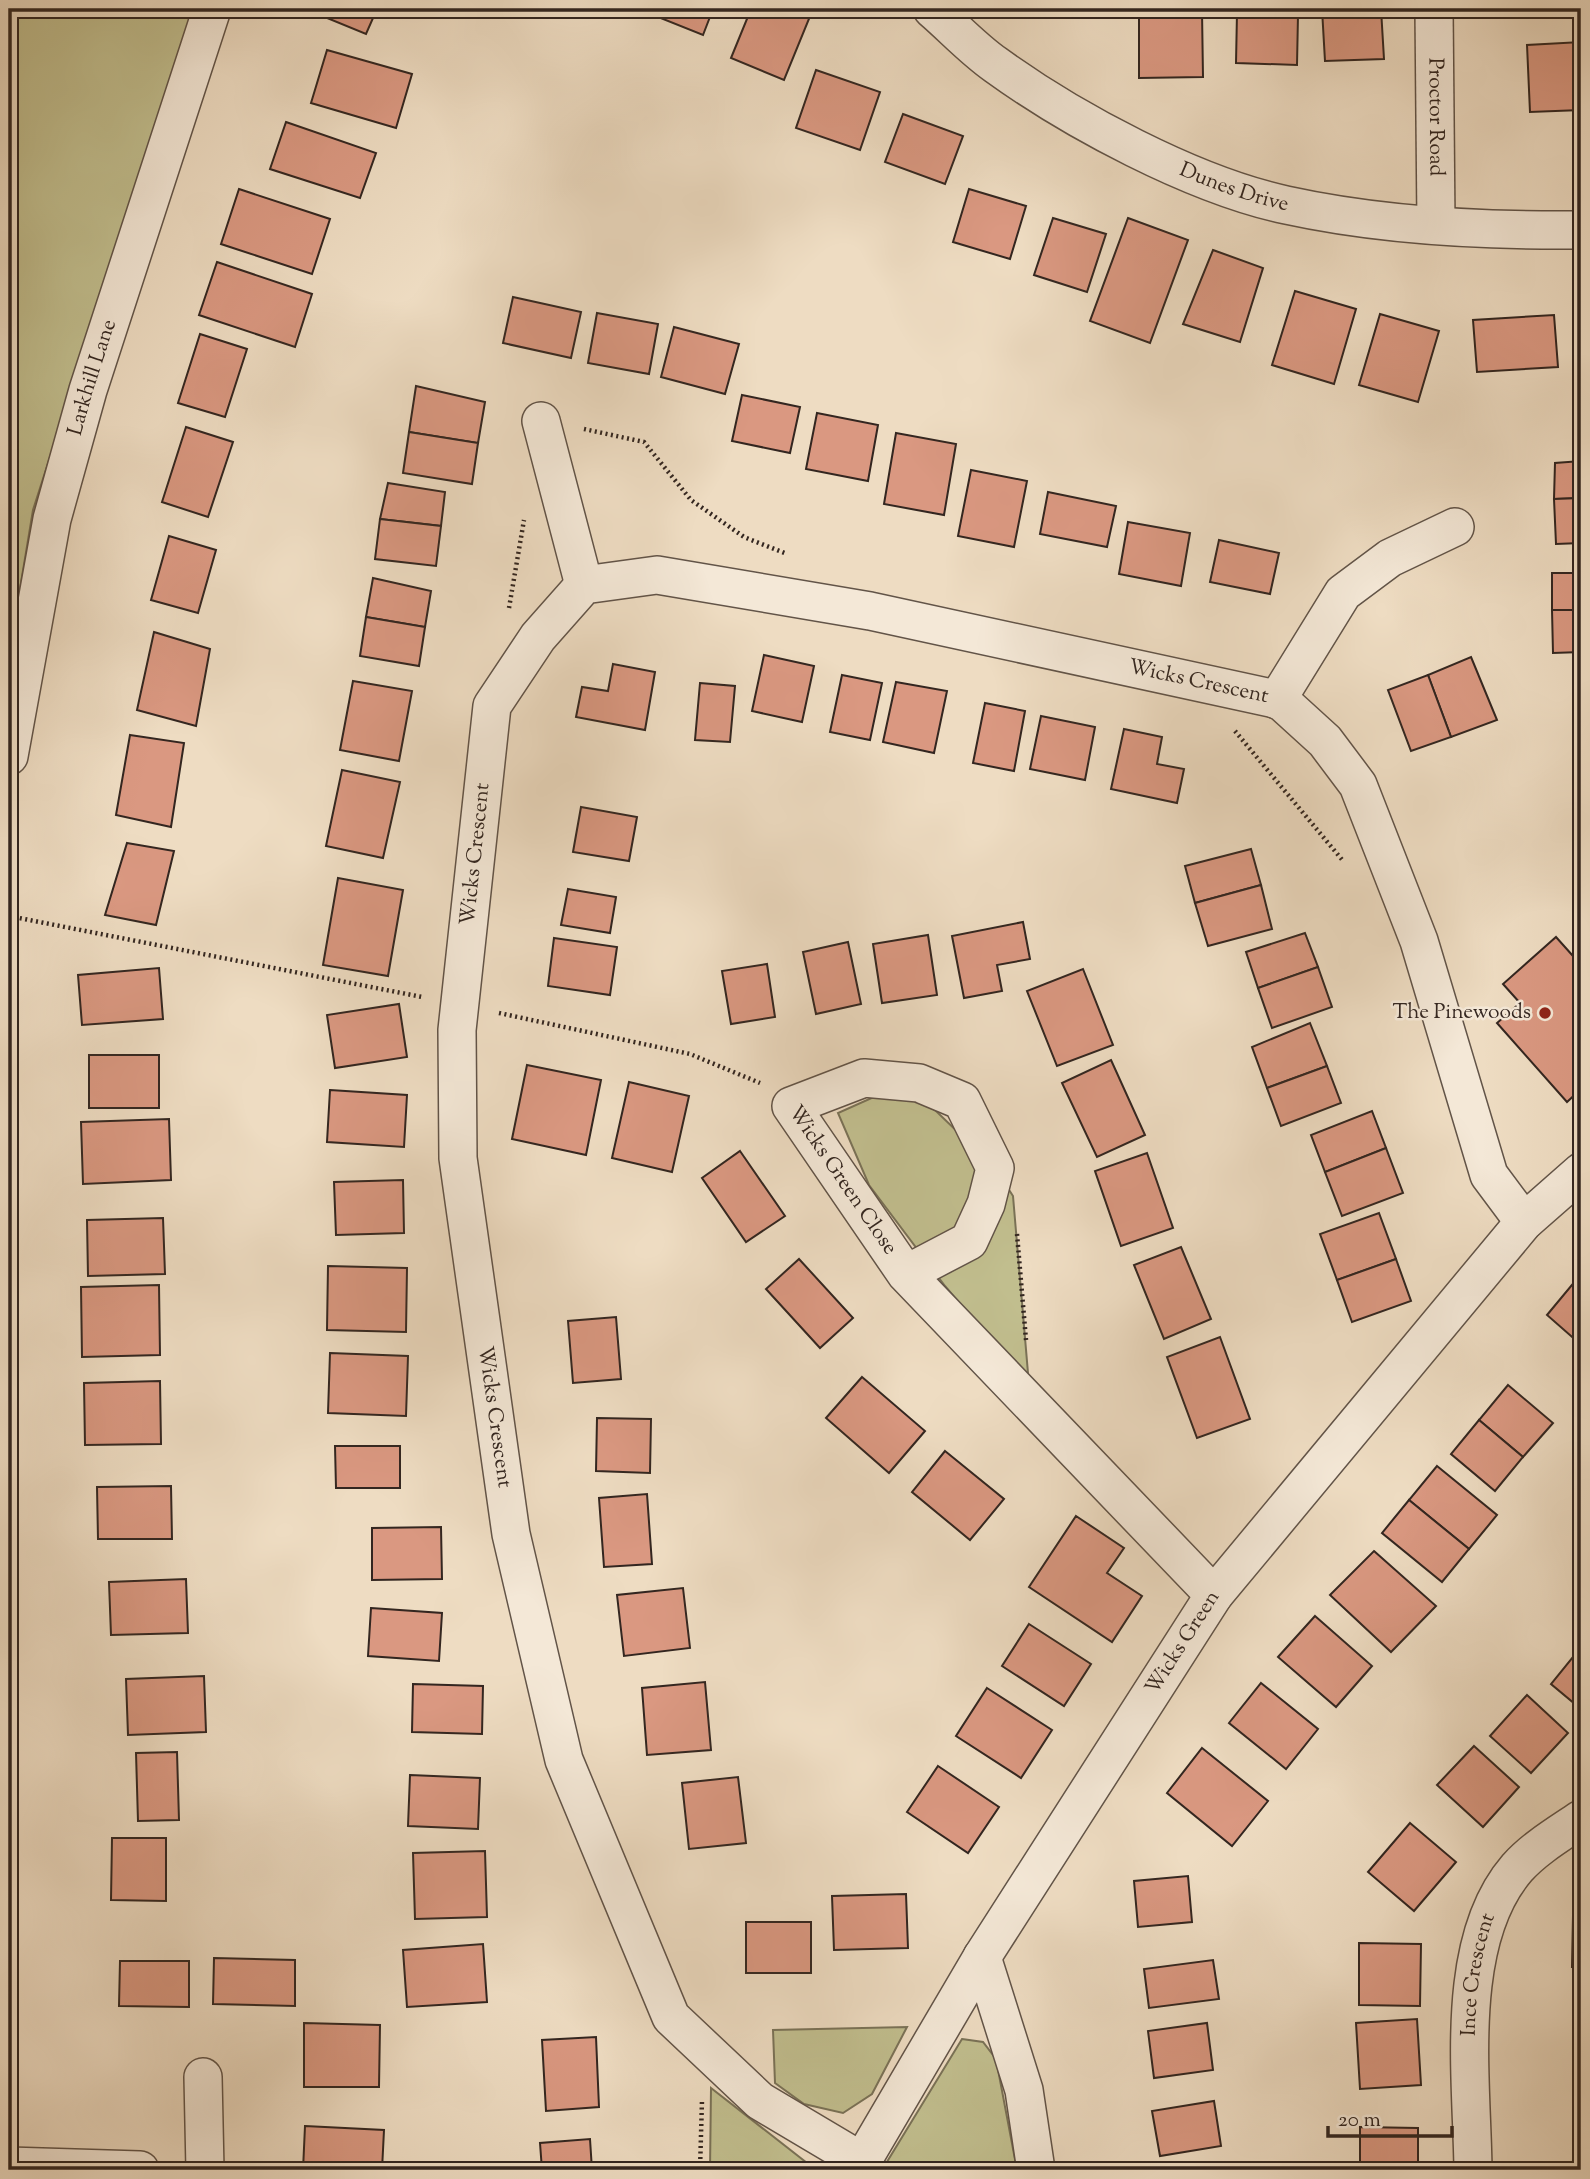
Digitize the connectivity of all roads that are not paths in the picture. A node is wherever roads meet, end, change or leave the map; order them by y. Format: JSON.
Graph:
{"nodes":[{"id":1,"x":212,"y":9,"type":"edge"},
{"id":2,"x":932,"y":9,"type":"edge"},
{"id":3,"x":1434,"y":9,"type":"edge"},
{"id":4,"x":1436,"y":225,"type":"junction"},
{"id":5,"x":1581,"y":230,"type":"edge"},
{"id":6,"x":541,"y":421,"type":"road end"},
{"id":7,"x":1455,"y":527,"type":"dead end"},
{"id":8,"x":584,"y":586,"type":"junction"},
{"id":9,"x":1277,"y":699,"type":"junction"},
{"id":10,"x":9,"y":756,"type":"edge"},
{"id":11,"x":1581,"y":1171,"type":"edge"},
{"id":12,"x":1524,"y":1222,"type":"junction"},
{"id":13,"x":906,"y":1274,"type":"junction"},
{"id":14,"x":1214,"y":1595,"type":"junction"},
{"id":15,"x":1581,"y":1819,"type":"edge"},
{"id":16,"x":982,"y":1957,"type":"junction"},
{"id":17,"x":203,"y":2077,"type":"dead end"},
{"id":18,"x":9,"y":2145,"type":"edge"},
{"id":19,"x":859,"y":2166,"type":"edge"},
{"id":20,"x":9,"y":2168,"type":"edge"},
{"id":21,"x":140,"y":2170,"type":"edge"},
{"id":22,"x":205,"y":2170,"type":"edge"},
{"id":23,"x":1036,"y":2170,"type":"edge"},
{"id":24,"x":1473,"y":2170,"type":"edge"}],
"edges":[{"from":1,"to":10,"type":"street","name":"Larkhill Lane"},
{"from":2,"to":4,"type":"street","name":"Dunes Drive"},
{"from":3,"to":4,"type":"street","name":"Proctor Road"},
{"from":4,"to":5,"type":"street","name":"Dunes Drive"},
{"from":6,"to":8,"type":"street"},
{"from":7,"to":9,"type":"street"},
{"from":8,"to":9,"type":"street","name":"Wicks Crescent"},
{"from":8,"to":19,"type":"street","name":"Wicks Crescent"},
{"from":9,"to":12,"type":"street","name":"Wicks Crescent"},
{"from":11,"to":12,"type":"street","name":"Wicks Green"},
{"from":12,"to":14,"type":"street","name":"Wicks Green"},
{"from":13,"to":13,"type":"street","name":"Wicks Green Close"},
{"from":13,"to":14,"type":"street","name":"Wicks Green Close"},
{"from":14,"to":16,"type":"street","name":"Wicks Green"},
{"from":15,"to":24,"type":"street","name":"Ince Crescent"},
{"from":16,"to":19,"type":"street","name":"Wicks Green"},
{"from":16,"to":23,"type":"street"},
{"from":17,"to":22,"type":"street"},
{"from":18,"to":20,"type":"street"},
{"from":20,"to":21,"type":"street"}]}
